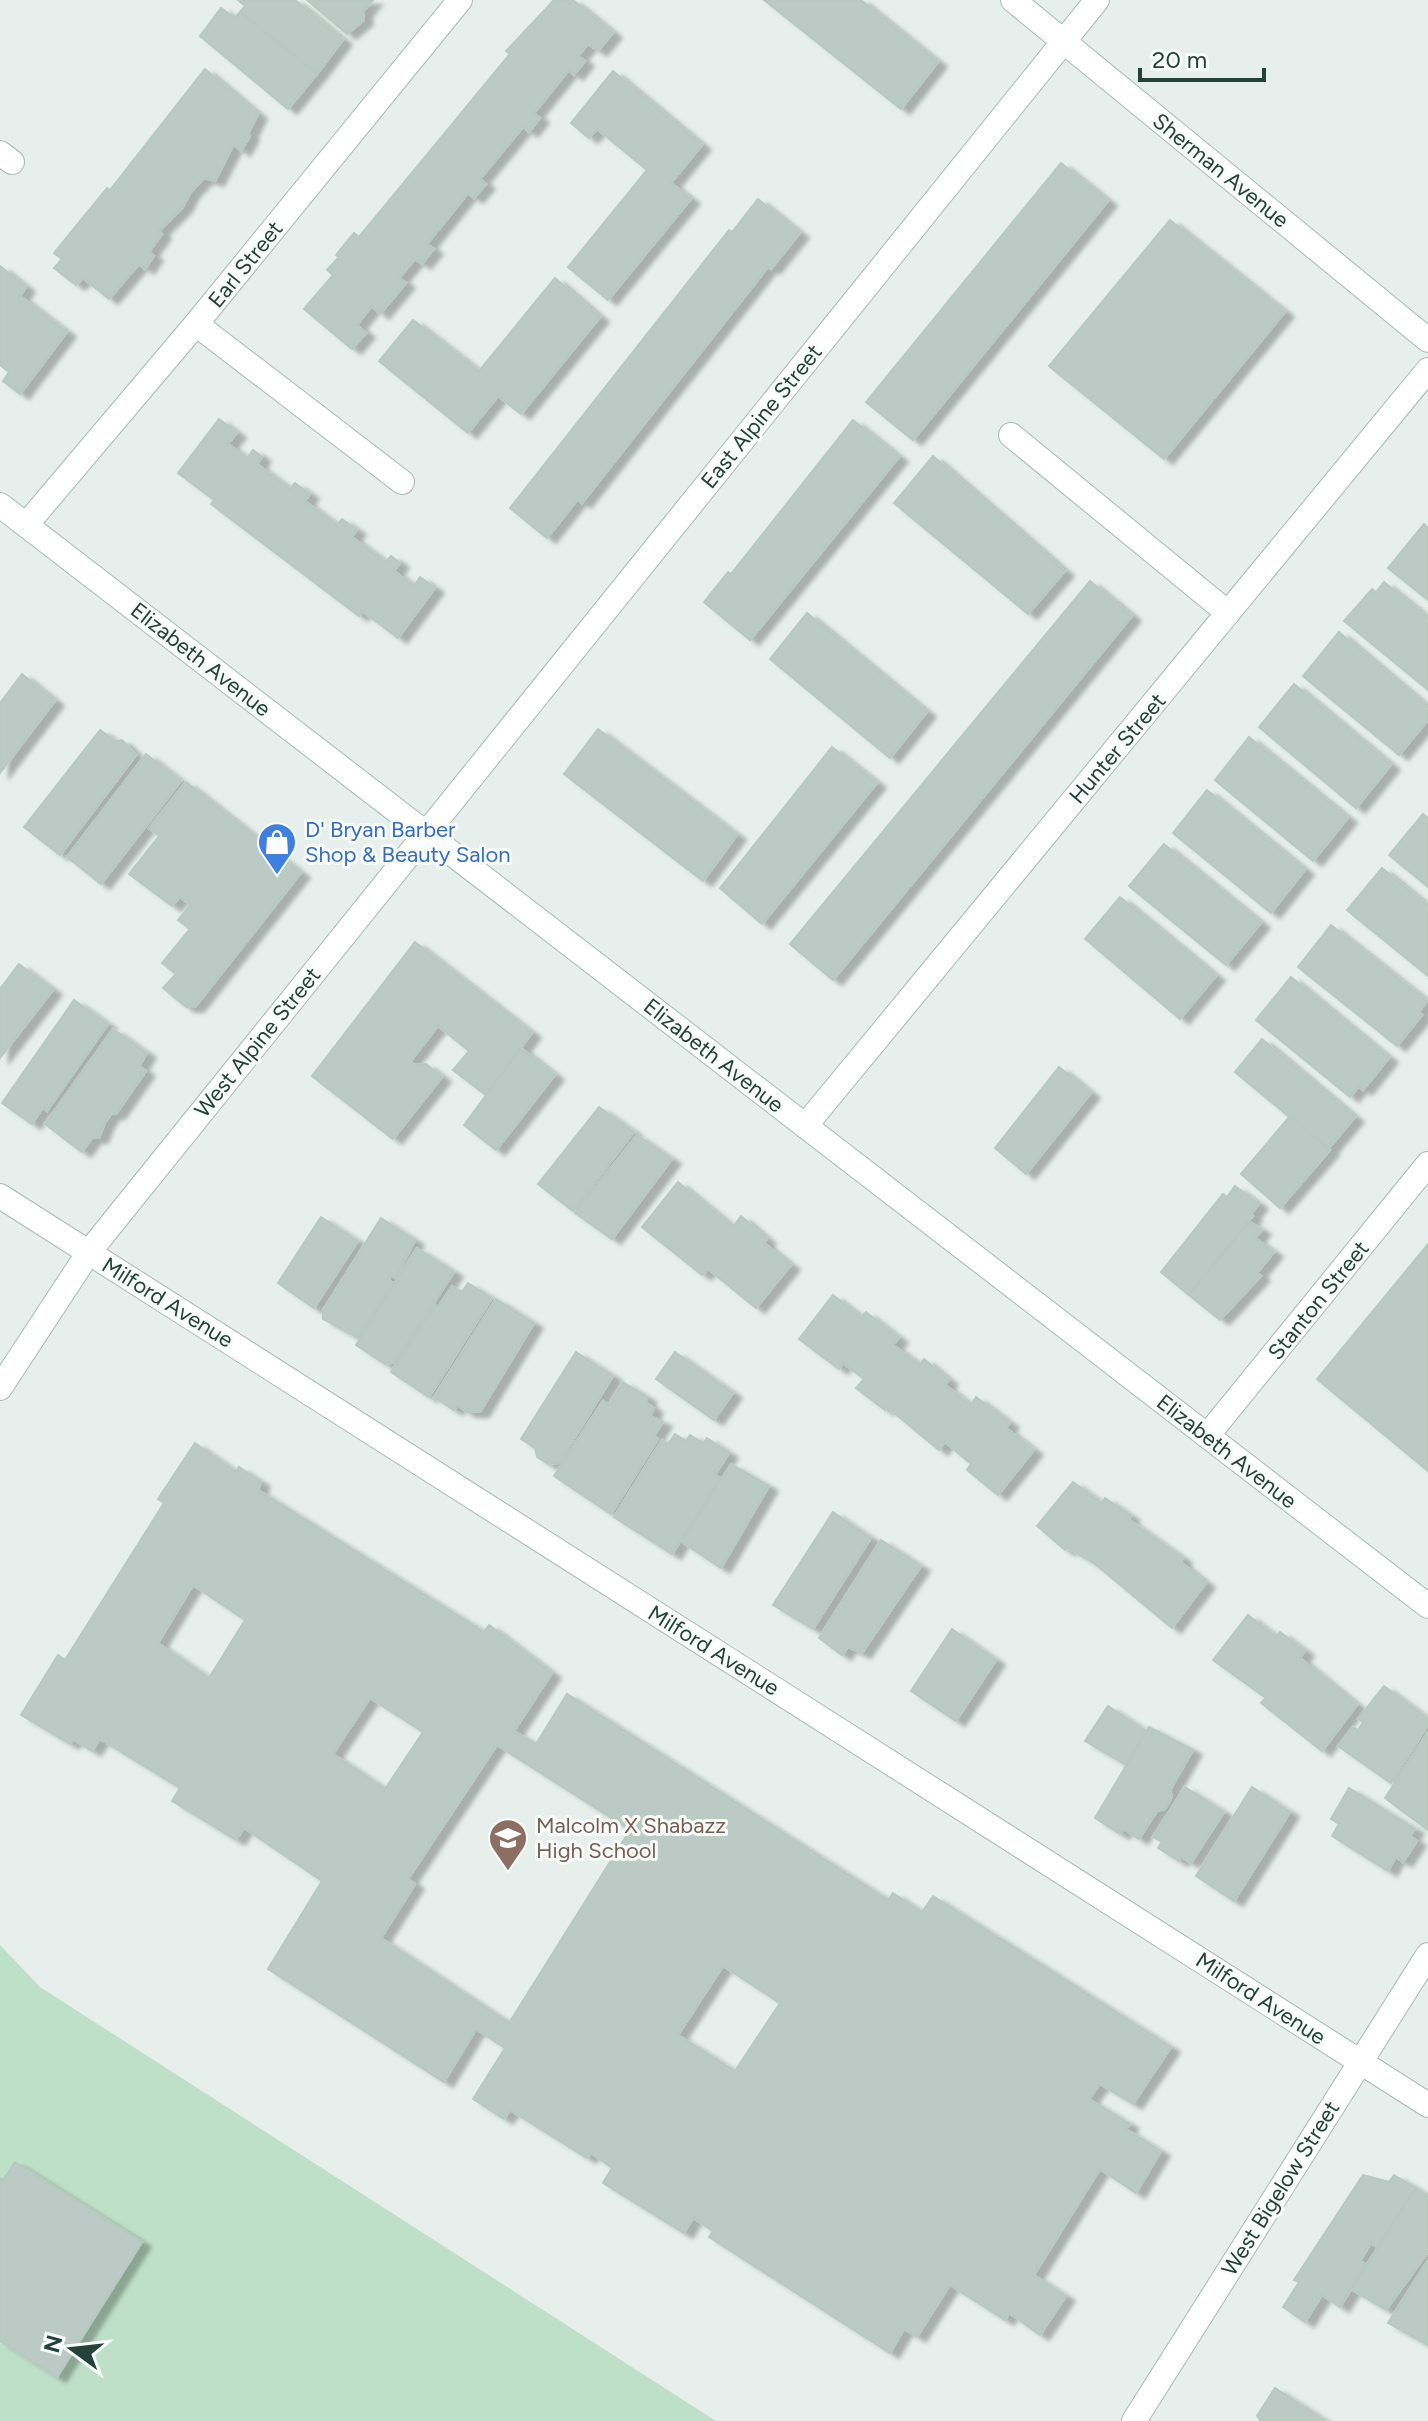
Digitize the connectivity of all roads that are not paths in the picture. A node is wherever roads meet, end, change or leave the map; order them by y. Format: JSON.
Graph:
{"nodes":[{"id":1,"x":460,"y":0,"type":"edge"},
{"id":2,"x":1013,"y":0,"type":"edge"},
{"id":3,"x":1097,"y":0,"type":"edge"},
{"id":4,"x":1063,"y":41,"type":"junction"},
{"id":5,"x":196,"y":324,"type":"junction"},
{"id":6,"x":1428,"y":340,"type":"edge"},
{"id":7,"x":1428,"y":370,"type":"edge"},
{"id":8,"x":1011,"y":435,"type":"dead end"},
{"id":9,"x":402,"y":482,"type":"dead end"},
{"id":10,"x":0,"y":505,"type":"edge"},
{"id":11,"x":26,"y":525,"type":"junction"},
{"id":12,"x":1228,"y":613,"type":"junction"},
{"id":13,"x":426,"y":832,"type":"junction"},
{"id":14,"x":805,"y":1126,"type":"junction"},
{"id":15,"x":1428,"y":1164,"type":"edge"},
{"id":16,"x":0,"y":1196,"type":"edge"},
{"id":17,"x":89,"y":1252,"type":"junction"},
{"id":18,"x":0,"y":1388,"type":"edge"},
{"id":19,"x":1207,"y":1436,"type":"junction"},
{"id":20,"x":1428,"y":1606,"type":"edge"},
{"id":21,"x":1428,"y":1955,"type":"edge"},
{"id":22,"x":1359,"y":2061,"type":"junction"},
{"id":23,"x":1428,"y":2105,"type":"edge"},
{"id":24,"x":1134,"y":2421,"type":"edge"}],
"edges":[{"from":1,"to":5,"type":"street","name":"Earl Street"},
{"from":2,"to":4,"type":"street","name":"Sherman Avenue"},
{"from":3,"to":4,"type":"street","name":"East Alpine Street"},
{"from":4,"to":6,"type":"street","name":"Sherman Avenue"},
{"from":4,"to":13,"type":"street","name":"East Alpine Street"},
{"from":5,"to":9,"type":"street"},
{"from":5,"to":11,"type":"street","name":"Earl Street"},
{"from":7,"to":12,"type":"street","name":"Hunter Street"},
{"from":8,"to":12,"type":"street"},
{"from":10,"to":11,"type":"street","name":"Elizabeth Avenue"},
{"from":11,"to":13,"type":"street","name":"Elizabeth Avenue"},
{"from":12,"to":14,"type":"street","name":"Hunter Street"},
{"from":13,"to":14,"type":"street","name":"Elizabeth Avenue"},
{"from":13,"to":17,"type":"street","name":"West Alpine Street"},
{"from":14,"to":19,"type":"street","name":"Elizabeth Avenue"},
{"from":15,"to":19,"type":"street","name":"Stanton Street"},
{"from":16,"to":17,"type":"street","name":"Milford Avenue"},
{"from":17,"to":18,"type":"street","name":"West Alpine Street"},
{"from":17,"to":22,"type":"street","name":"Milford Avenue"},
{"from":19,"to":20,"type":"street","name":"Elizabeth Avenue"},
{"from":21,"to":22,"type":"street","name":"West Bigelow Street"},
{"from":22,"to":23,"type":"street","name":"Milford Avenue"},
{"from":22,"to":24,"type":"street","name":"West Bigelow Street"}]}
